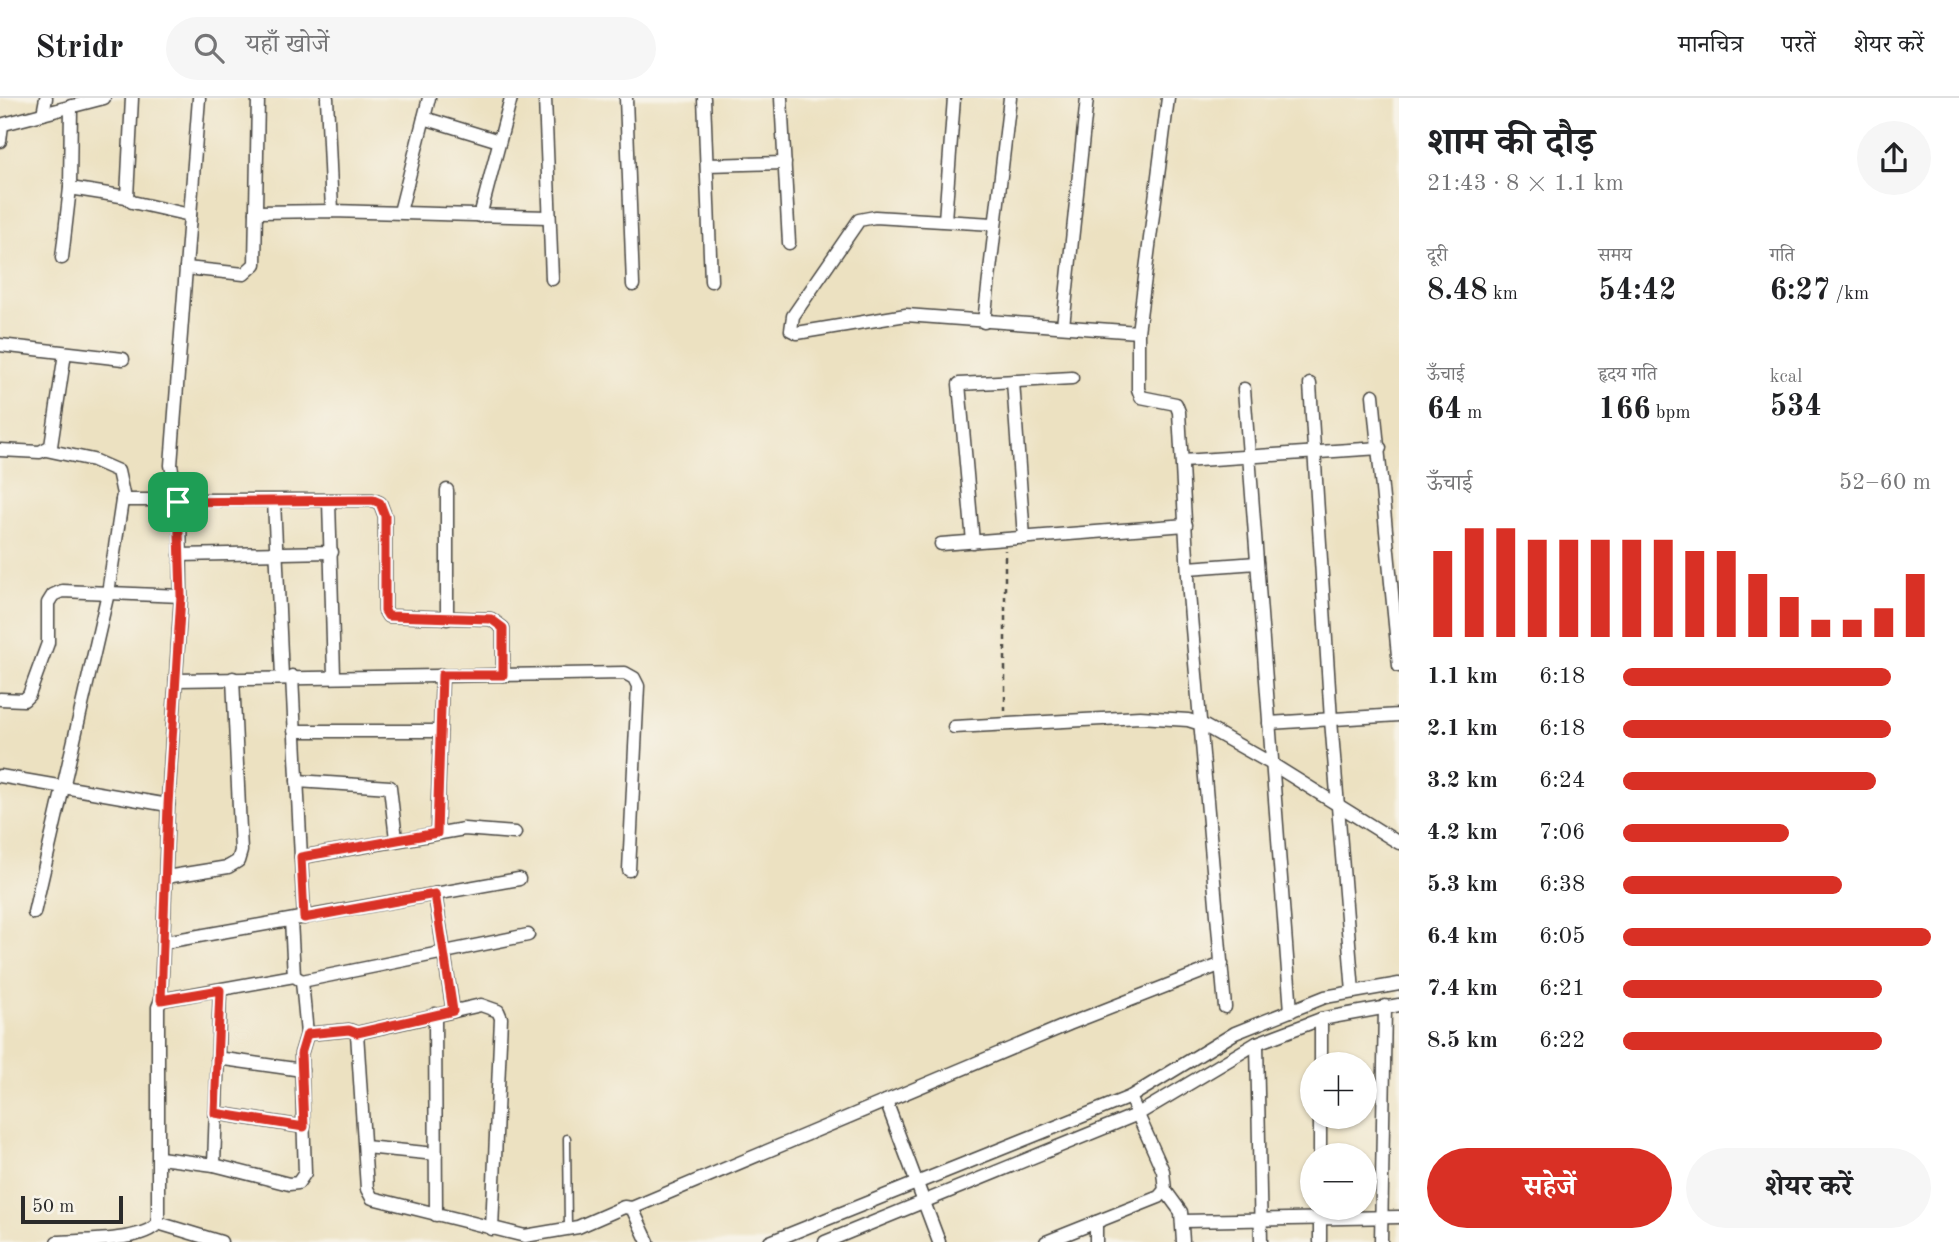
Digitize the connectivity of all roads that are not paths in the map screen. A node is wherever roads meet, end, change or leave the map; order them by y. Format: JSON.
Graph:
{"nodes":[{"id":1,"x":46,"y":98,"type":"edge"},
{"id":2,"x":104,"y":98,"type":"edge"},
{"id":3,"x":132,"y":98,"type":"edge"},
{"id":4,"x":199,"y":98,"type":"edge"},
{"id":5,"x":258,"y":98,"type":"edge"},
{"id":6,"x":327,"y":98,"type":"edge"},
{"id":7,"x":429,"y":98,"type":"edge"},
{"id":8,"x":511,"y":98,"type":"edge"},
{"id":9,"x":545,"y":98,"type":"edge"},
{"id":10,"x":626,"y":98,"type":"edge"},
{"id":11,"x":704,"y":98,"type":"edge"},
{"id":12,"x":782,"y":98,"type":"edge"},
{"id":13,"x":954,"y":98,"type":"edge"},
{"id":14,"x":1010,"y":98,"type":"edge"},
{"id":15,"x":1087,"y":98,"type":"edge"},
{"id":16,"x":1167,"y":98,"type":"edge"},
{"id":17,"x":71,"y":106,"type":"junction"},
{"id":18,"x":43,"y":114,"type":"junction"},
{"id":19,"x":424,"y":118,"type":"junction"},
{"id":20,"x":1,"y":125,"type":"edge"},
{"id":21,"x":0,"y":141,"type":"edge"},
{"id":22,"x":499,"y":141,"type":"junction"},
{"id":23,"x":785,"y":163,"type":"junction"},
{"id":24,"x":707,"y":165,"type":"junction"},
{"id":25,"x":70,"y":188,"type":"junction"},
{"id":26,"x":127,"y":197,"type":"junction"},
{"id":27,"x":332,"y":211,"type":"junction"},
{"id":28,"x":256,"y":212,"type":"junction"},
{"id":29,"x":400,"y":212,"type":"junction"},
{"id":30,"x":190,"y":215,"type":"junction"},
{"id":31,"x":480,"y":216,"type":"junction"},
{"id":32,"x":548,"y":217,"type":"junction"},
{"id":33,"x":945,"y":220,"type":"junction"},
{"id":34,"x":993,"y":224,"type":"junction"},
{"id":35,"x":789,"y":243,"type":"dead end"},
{"id":36,"x":62,"y":258,"type":"dead end"},
{"id":37,"x":186,"y":268,"type":"junction"},
{"id":38,"x":552,"y":279,"type":"dead end"},
{"id":39,"x":711,"y":281,"type":"dead end"},
{"id":40,"x":634,"y":285,"type":"dead end"},
{"id":41,"x":984,"y":321,"type":"junction"},
{"id":42,"x":1063,"y":326,"type":"junction"},
{"id":43,"x":1138,"y":332,"type":"junction"},
{"id":44,"x":0,"y":345,"type":"edge"},
{"id":45,"x":65,"y":353,"type":"junction"},
{"id":46,"x":123,"y":359,"type":"dead end"},
{"id":47,"x":1072,"y":378,"type":"dead end"},
{"id":48,"x":1013,"y":381,"type":"junction"},
{"id":49,"x":1310,"y":384,"type":"dead end"},
{"id":50,"x":1244,"y":388,"type":"dead end"},
{"id":51,"x":1373,"y":395,"type":"dead end"},
{"id":52,"x":1380,"y":448,"type":"junction"},
{"id":53,"x":0,"y":450,"type":"edge"},
{"id":54,"x":46,"y":450,"type":"junction"},
{"id":55,"x":1315,"y":453,"type":"junction"},
{"id":56,"x":1249,"y":456,"type":"junction"},
{"id":57,"x":1182,"y":461,"type":"junction"},
{"id":58,"x":447,"y":490,"type":"dead end"},
{"id":59,"x":122,"y":500,"type":"junction"},
{"id":60,"x":329,"y":500,"type":"junction"},
{"id":61,"x":274,"y":501,"type":"junction"},
{"id":62,"x":178,"y":502,"type":"junction"},
{"id":63,"x":1186,"y":526,"type":"junction"},
{"id":64,"x":1024,"y":538,"type":"junction"},
{"id":65,"x":973,"y":542,"type":"junction"},
{"id":66,"x":941,"y":544,"type":"dead end"},
{"id":67,"x":332,"y":552,"type":"junction"},
{"id":68,"x":277,"y":553,"type":"junction"},
{"id":69,"x":180,"y":555,"type":"junction"},
{"id":70,"x":1257,"y":563,"type":"junction"},
{"id":71,"x":1188,"y":568,"type":"junction"},
{"id":72,"x":108,"y":593,"type":"junction"},
{"id":73,"x":181,"y":596,"type":"junction"},
{"id":74,"x":1397,"y":607,"type":"edge"},
{"id":75,"x":447,"y":619,"type":"junction"},
{"id":76,"x":1399,"y":666,"type":"edge"},
{"id":77,"x":442,"y":675,"type":"junction"},
{"id":78,"x":503,"y":675,"type":"junction"},
{"id":79,"x":287,"y":676,"type":"junction"},
{"id":80,"x":334,"y":676,"type":"junction"},
{"id":81,"x":233,"y":678,"type":"junction"},
{"id":82,"x":176,"y":680,"type":"junction"},
{"id":83,"x":0,"y":699,"type":"edge"},
{"id":84,"x":1399,"y":715,"type":"edge"},
{"id":85,"x":1331,"y":720,"type":"junction"},
{"id":86,"x":1269,"y":723,"type":"junction"},
{"id":87,"x":1201,"y":724,"type":"junction"},
{"id":88,"x":954,"y":727,"type":"dead end"},
{"id":89,"x":295,"y":731,"type":"junction"},
{"id":90,"x":440,"y":731,"type":"junction"},
{"id":91,"x":1272,"y":764,"type":"junction"},
{"id":92,"x":0,"y":776,"type":"edge"},
{"id":93,"x":297,"y":781,"type":"junction"},
{"id":94,"x":60,"y":787,"type":"junction"},
{"id":95,"x":168,"y":805,"type":"junction"},
{"id":96,"x":1337,"y":805,"type":"junction"},
{"id":97,"x":437,"y":833,"type":"junction"},
{"id":98,"x":515,"y":833,"type":"dead end"},
{"id":99,"x":396,"y":839,"type":"junction"},
{"id":100,"x":1399,"y":844,"type":"edge"},
{"id":101,"x":301,"y":857,"type":"junction"},
{"id":102,"x":629,"y":870,"type":"dead end"},
{"id":103,"x":166,"y":877,"type":"junction"},
{"id":104,"x":519,"y":879,"type":"dead end"},
{"id":105,"x":435,"y":894,"type":"junction"},
{"id":106,"x":34,"y":913,"type":"dead end"},
{"id":107,"x":297,"y":919,"type":"junction"},
{"id":108,"x":528,"y":935,"type":"dead end"},
{"id":109,"x":165,"y":942,"type":"junction"},
{"id":110,"x":444,"y":951,"type":"junction"},
{"id":111,"x":1222,"y":964,"type":"junction"},
{"id":112,"x":298,"y":979,"type":"junction"},
{"id":113,"x":1399,"y":984,"type":"edge"},
{"id":114,"x":220,"y":990,"type":"junction"},
{"id":115,"x":1353,"y":992,"type":"junction"},
{"id":116,"x":161,"y":1000,"type":"junction"},
{"id":117,"x":1399,"y":1005,"type":"edge"},
{"id":118,"x":1225,"y":1006,"type":"dead end"},
{"id":119,"x":1385,"y":1006,"type":"junction"},
{"id":120,"x":453,"y":1011,"type":"junction"},
{"id":121,"x":1291,"y":1011,"type":"junction"},
{"id":122,"x":435,"y":1014,"type":"junction"},
{"id":123,"x":1321,"y":1019,"type":"junction"},
{"id":124,"x":357,"y":1033,"type":"junction"},
{"id":125,"x":307,"y":1034,"type":"junction"},
{"id":126,"x":1257,"y":1043,"type":"junction"},
{"id":127,"x":1321,"y":1052,"type":"edge"},
{"id":128,"x":218,"y":1058,"type":"junction"},
{"id":129,"x":302,"y":1070,"type":"junction"},
{"id":130,"x":1130,"y":1097,"type":"junction"},
{"id":131,"x":886,"y":1101,"type":"junction"},
{"id":132,"x":215,"y":1113,"type":"junction"},
{"id":133,"x":1138,"y":1114,"type":"junction"},
{"id":134,"x":304,"y":1127,"type":"junction"},
{"id":135,"x":567,"y":1138,"type":"dead end"},
{"id":136,"x":365,"y":1147,"type":"junction"},
{"id":137,"x":436,"y":1154,"type":"junction"},
{"id":138,"x":160,"y":1158,"type":"junction"},
{"id":139,"x":214,"y":1165,"type":"junction"},
{"id":140,"x":917,"y":1184,"type":"junction"},
{"id":141,"x":1165,"y":1190,"type":"junction"},
{"id":142,"x":924,"y":1202,"type":"junction"},
{"id":143,"x":632,"y":1208,"type":"junction"},
{"id":144,"x":436,"y":1215,"type":"junction"},
{"id":145,"x":1300,"y":1215,"type":"edge"},
{"id":146,"x":1399,"y":1217,"type":"edge"},
{"id":147,"x":1377,"y":1218,"type":"edge"},
{"id":148,"x":1381,"y":1218,"type":"junction"},
{"id":149,"x":1261,"y":1220,"type":"junction"},
{"id":150,"x":1320,"y":1220,"type":"edge"},
{"id":151,"x":1183,"y":1221,"type":"junction"},
{"id":152,"x":1096,"y":1222,"type":"junction"},
{"id":153,"x":492,"y":1229,"type":"junction"},
{"id":154,"x":568,"y":1230,"type":"junction"},
{"id":155,"x":153,"y":1232,"type":"edge"},
{"id":156,"x":1052,"y":1241,"type":"edge"},
{"id":157,"x":57,"y":1242,"type":"edge"},
{"id":158,"x":221,"y":1242,"type":"edge"},
{"id":159,"x":648,"y":1242,"type":"edge"},
{"id":160,"x":770,"y":1242,"type":"edge"},
{"id":161,"x":825,"y":1242,"type":"edge"},
{"id":162,"x":939,"y":1242,"type":"edge"},
{"id":163,"x":1096,"y":1242,"type":"edge"},
{"id":164,"x":1183,"y":1242,"type":"edge"},
{"id":165,"x":1261,"y":1242,"type":"edge"},
{"id":166,"x":1320,"y":1242,"type":"edge"},
{"id":167,"x":1381,"y":1242,"type":"edge"}],
"edges":[{"from":1,"to":18,"type":"street"},
{"from":2,"to":17,"type":"street"},
{"from":3,"to":26,"type":"street"},
{"from":4,"to":30,"type":"street"},
{"from":5,"to":28,"type":"street"},
{"from":6,"to":27,"type":"street"},
{"from":7,"to":19,"type":"street"},
{"from":8,"to":22,"type":"street"},
{"from":9,"to":32,"type":"street"},
{"from":10,"to":40,"type":"street"},
{"from":11,"to":24,"type":"street"},
{"from":12,"to":23,"type":"street"},
{"from":13,"to":33,"type":"street"},
{"from":14,"to":34,"type":"street"},
{"from":15,"to":42,"type":"street"},
{"from":16,"to":43,"type":"street"},
{"from":17,"to":18,"type":"street"},
{"from":17,"to":25,"type":"street"},
{"from":18,"to":20,"type":"street"},
{"from":19,"to":22,"type":"street"},
{"from":19,"to":29,"type":"street"},
{"from":20,"to":21,"type":"street"},
{"from":22,"to":31,"type":"street"},
{"from":23,"to":24,"type":"street"},
{"from":23,"to":35,"type":"street"},
{"from":24,"to":39,"type":"street"},
{"from":25,"to":26,"type":"street"},
{"from":25,"to":36,"type":"street"},
{"from":26,"to":30,"type":"street"},
{"from":27,"to":28,"type":"street"},
{"from":27,"to":29,"type":"street"},
{"from":28,"to":37,"type":"street"},
{"from":29,"to":31,"type":"street"},
{"from":30,"to":37,"type":"street"},
{"from":31,"to":32,"type":"street"},
{"from":32,"to":38,"type":"street"},
{"from":33,"to":34,"type":"street"},
{"from":33,"to":41,"type":"street"},
{"from":34,"to":41,"type":"street"},
{"from":37,"to":62,"type":"street"},
{"from":41,"to":42,"type":"street"},
{"from":42,"to":43,"type":"street"},
{"from":43,"to":57,"type":"street"},
{"from":44,"to":45,"type":"street"},
{"from":45,"to":46,"type":"street"},
{"from":45,"to":54,"type":"street"},
{"from":47,"to":48,"type":"street"},
{"from":48,"to":64,"type":"street"},
{"from":48,"to":65,"type":"street"},
{"from":49,"to":55,"type":"street"},
{"from":50,"to":56,"type":"street"},
{"from":51,"to":52,"type":"street"},
{"from":52,"to":55,"type":"street"},
{"from":52,"to":74,"type":"street"},
{"from":53,"to":54,"type":"street"},
{"from":54,"to":59,"type":"street"},
{"from":55,"to":56,"type":"street"},
{"from":55,"to":85,"type":"street"},
{"from":56,"to":57,"type":"street"},
{"from":56,"to":70,"type":"street"},
{"from":57,"to":63,"type":"street"},
{"from":58,"to":75,"type":"street"},
{"from":59,"to":62,"type":"street"},
{"from":59,"to":72,"type":"street"},
{"from":60,"to":61,"type":"street"},
{"from":60,"to":67,"type":"street"},
{"from":60,"to":75,"type":"street"},
{"from":61,"to":62,"type":"street"},
{"from":61,"to":68,"type":"street"},
{"from":62,"to":69,"type":"street"},
{"from":63,"to":64,"type":"street"},
{"from":63,"to":71,"type":"street"},
{"from":64,"to":65,"type":"street"},
{"from":65,"to":66,"type":"street"},
{"from":67,"to":68,"type":"street"},
{"from":67,"to":80,"type":"street"},
{"from":68,"to":69,"type":"street"},
{"from":68,"to":79,"type":"street"},
{"from":69,"to":73,"type":"street"},
{"from":70,"to":71,"type":"street"},
{"from":70,"to":86,"type":"street"},
{"from":71,"to":87,"type":"street"},
{"from":72,"to":73,"type":"street"},
{"from":72,"to":83,"type":"street"},
{"from":72,"to":94,"type":"street"},
{"from":73,"to":82,"type":"street"},
{"from":74,"to":76,"type":"street"},
{"from":75,"to":78,"type":"street"},
{"from":77,"to":78,"type":"street"},
{"from":77,"to":80,"type":"street"},
{"from":77,"to":90,"type":"street"},
{"from":78,"to":102,"type":"street"},
{"from":79,"to":80,"type":"street"},
{"from":79,"to":81,"type":"street"},
{"from":79,"to":89,"type":"street"},
{"from":81,"to":82,"type":"street"},
{"from":81,"to":103,"type":"street"},
{"from":82,"to":95,"type":"street"},
{"from":84,"to":85,"type":"street"},
{"from":85,"to":86,"type":"street"},
{"from":85,"to":96,"type":"street"},
{"from":86,"to":91,"type":"street"},
{"from":87,"to":88,"type":"street"},
{"from":87,"to":91,"type":"street"},
{"from":87,"to":111,"type":"street"},
{"from":89,"to":90,"type":"street"},
{"from":89,"to":93,"type":"street"},
{"from":90,"to":97,"type":"street"},
{"from":91,"to":96,"type":"street"},
{"from":91,"to":121,"type":"street"},
{"from":92,"to":94,"type":"street"},
{"from":93,"to":99,"type":"street"},
{"from":93,"to":101,"type":"street"},
{"from":94,"to":95,"type":"street"},
{"from":94,"to":106,"type":"street"},
{"from":95,"to":103,"type":"street"},
{"from":96,"to":100,"type":"street"},
{"from":96,"to":115,"type":"street"},
{"from":97,"to":98,"type":"street"},
{"from":97,"to":99,"type":"street"},
{"from":99,"to":101,"type":"street"},
{"from":101,"to":107,"type":"street"},
{"from":103,"to":109,"type":"street"},
{"from":104,"to":105,"type":"street"},
{"from":105,"to":107,"type":"street"},
{"from":105,"to":110,"type":"street"},
{"from":107,"to":109,"type":"street"},
{"from":107,"to":112,"type":"street"},
{"from":108,"to":110,"type":"street"},
{"from":109,"to":116,"type":"street"},
{"from":110,"to":112,"type":"street"},
{"from":110,"to":120,"type":"street"},
{"from":111,"to":118,"type":"street"},
{"from":111,"to":131,"type":"street"},
{"from":112,"to":114,"type":"street"},
{"from":112,"to":125,"type":"street"},
{"from":113,"to":115,"type":"street"},
{"from":114,"to":116,"type":"street"},
{"from":114,"to":128,"type":"street"},
{"from":115,"to":121,"type":"street"},
{"from":116,"to":138,"type":"street"},
{"from":117,"to":119,"type":"street"},
{"from":119,"to":123,"type":"street"},
{"from":119,"to":148,"type":"street"},
{"from":120,"to":122,"type":"street"},
{"from":120,"to":153,"type":"street"},
{"from":121,"to":130,"type":"street"},
{"from":122,"to":124,"type":"street"},
{"from":122,"to":137,"type":"street"},
{"from":123,"to":126,"type":"street"},
{"from":123,"to":127,"type":"street"},
{"from":124,"to":125,"type":"street"},
{"from":124,"to":136,"type":"street"},
{"from":125,"to":129,"type":"street"},
{"from":126,"to":133,"type":"street"},
{"from":126,"to":149,"type":"street"},
{"from":128,"to":129,"type":"street"},
{"from":128,"to":132,"type":"street"},
{"from":129,"to":134,"type":"street"},
{"from":130,"to":133,"type":"street"},
{"from":130,"to":140,"type":"street"},
{"from":131,"to":140,"type":"street"},
{"from":131,"to":143,"type":"street"},
{"from":132,"to":134,"type":"street"},
{"from":132,"to":139,"type":"street"},
{"from":133,"to":141,"type":"street"},
{"from":133,"to":142,"type":"street"},
{"from":134,"to":139,"type":"street"},
{"from":135,"to":154,"type":"lane"},
{"from":136,"to":137,"type":"street"},
{"from":136,"to":144,"type":"street"},
{"from":137,"to":144,"type":"street"},
{"from":138,"to":139,"type":"street"},
{"from":138,"to":155,"type":"street"},
{"from":140,"to":142,"type":"street"},
{"from":140,"to":160,"type":"street"},
{"from":141,"to":151,"type":"street"},
{"from":141,"to":152,"type":"street"},
{"from":142,"to":161,"type":"street"},
{"from":142,"to":162,"type":"street"},
{"from":143,"to":154,"type":"street"},
{"from":143,"to":159,"type":"street"},
{"from":144,"to":153,"type":"street"},
{"from":145,"to":149,"type":"street"},
{"from":146,"to":148,"type":"street"},
{"from":147,"to":148,"type":"street"},
{"from":148,"to":167,"type":"street"},
{"from":149,"to":151,"type":"street"},
{"from":149,"to":165,"type":"street"},
{"from":150,"to":166,"type":"street"},
{"from":151,"to":164,"type":"street"},
{"from":152,"to":156,"type":"street"},
{"from":152,"to":163,"type":"street"},
{"from":153,"to":154,"type":"street"},
{"from":155,"to":157,"type":"street"},
{"from":155,"to":158,"type":"street"}]}
